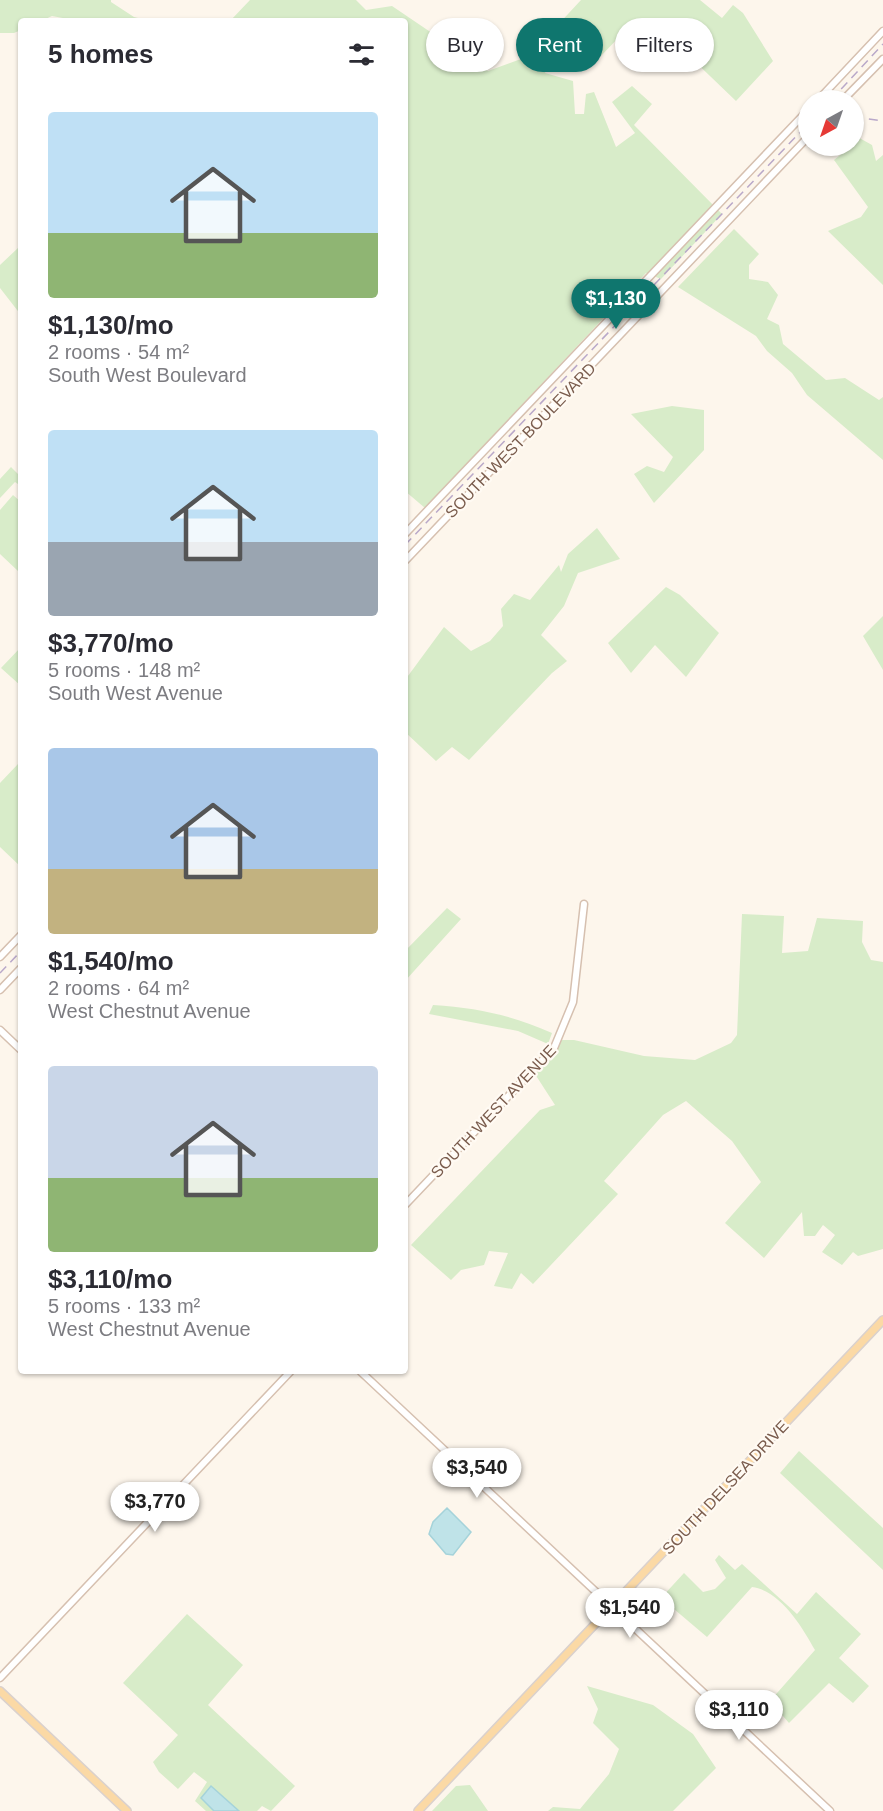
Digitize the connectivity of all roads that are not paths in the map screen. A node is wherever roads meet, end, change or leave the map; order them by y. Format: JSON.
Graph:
{"nodes":[{"id":1,"x":883,"y":31,"type":"edge"},
{"id":2,"x":883,"y":59,"type":"edge"},
{"id":3,"x":827,"y":90,"type":"edge"},
{"id":4,"x":853,"y":90,"type":"edge"},
{"id":5,"x":798,"y":121,"type":"edge"},
{"id":6,"x":798,"y":148,"type":"edge"},
{"id":7,"x":408,"y":531,"type":"edge"},
{"id":8,"x":408,"y":558,"type":"edge"},
{"id":9,"x":584,"y":904,"type":"dead end"},
{"id":10,"x":18,"y":938,"type":"edge"},
{"id":11,"x":0,"y":957,"type":"edge"},
{"id":12,"x":18,"y":971,"type":"edge"},
{"id":13,"x":0,"y":990,"type":"edge"},
{"id":14,"x":0,"y":1030,"type":"edge"},
{"id":15,"x":18,"y":1047,"type":"edge"},
{"id":16,"x":408,"y":1203,"type":"edge"},
{"id":17,"x":883,"y":1320,"type":"edge"},
{"id":18,"x":288,"y":1374,"type":"edge"},
{"id":19,"x":363,"y":1374,"type":"edge"},
{"id":20,"x":613,"y":1606,"type":"junction"},
{"id":21,"x":0,"y":1678,"type":"edge"},
{"id":22,"x":0,"y":1691,"type":"edge"},
{"id":23,"x":127,"y":1811,"type":"edge"},
{"id":24,"x":418,"y":1811,"type":"edge"},
{"id":25,"x":830,"y":1811,"type":"edge"}],
"edges":[{"from":1,"to":3,"type":"street"},
{"from":2,"to":4,"type":"street"},
{"from":5,"to":7,"type":"street"},
{"from":6,"to":8,"type":"street","name":"SOUTH WEST BOULEVARD"},
{"from":9,"to":16,"type":"street","name":"SOUTH WEST AVENUE"},
{"from":10,"to":11,"type":"street"},
{"from":12,"to":13,"type":"street"},
{"from":14,"to":15,"type":"street"},
{"from":17,"to":20,"type":"main road","name":"SOUTH DELSEA DRIVE"},
{"from":18,"to":21,"type":"street"},
{"from":19,"to":20,"type":"street"},
{"from":20,"to":24,"type":"main road","name":"SOUTH DELSEA DRIVE"},
{"from":20,"to":25,"type":"street"},
{"from":22,"to":23,"type":"main road"}]}
